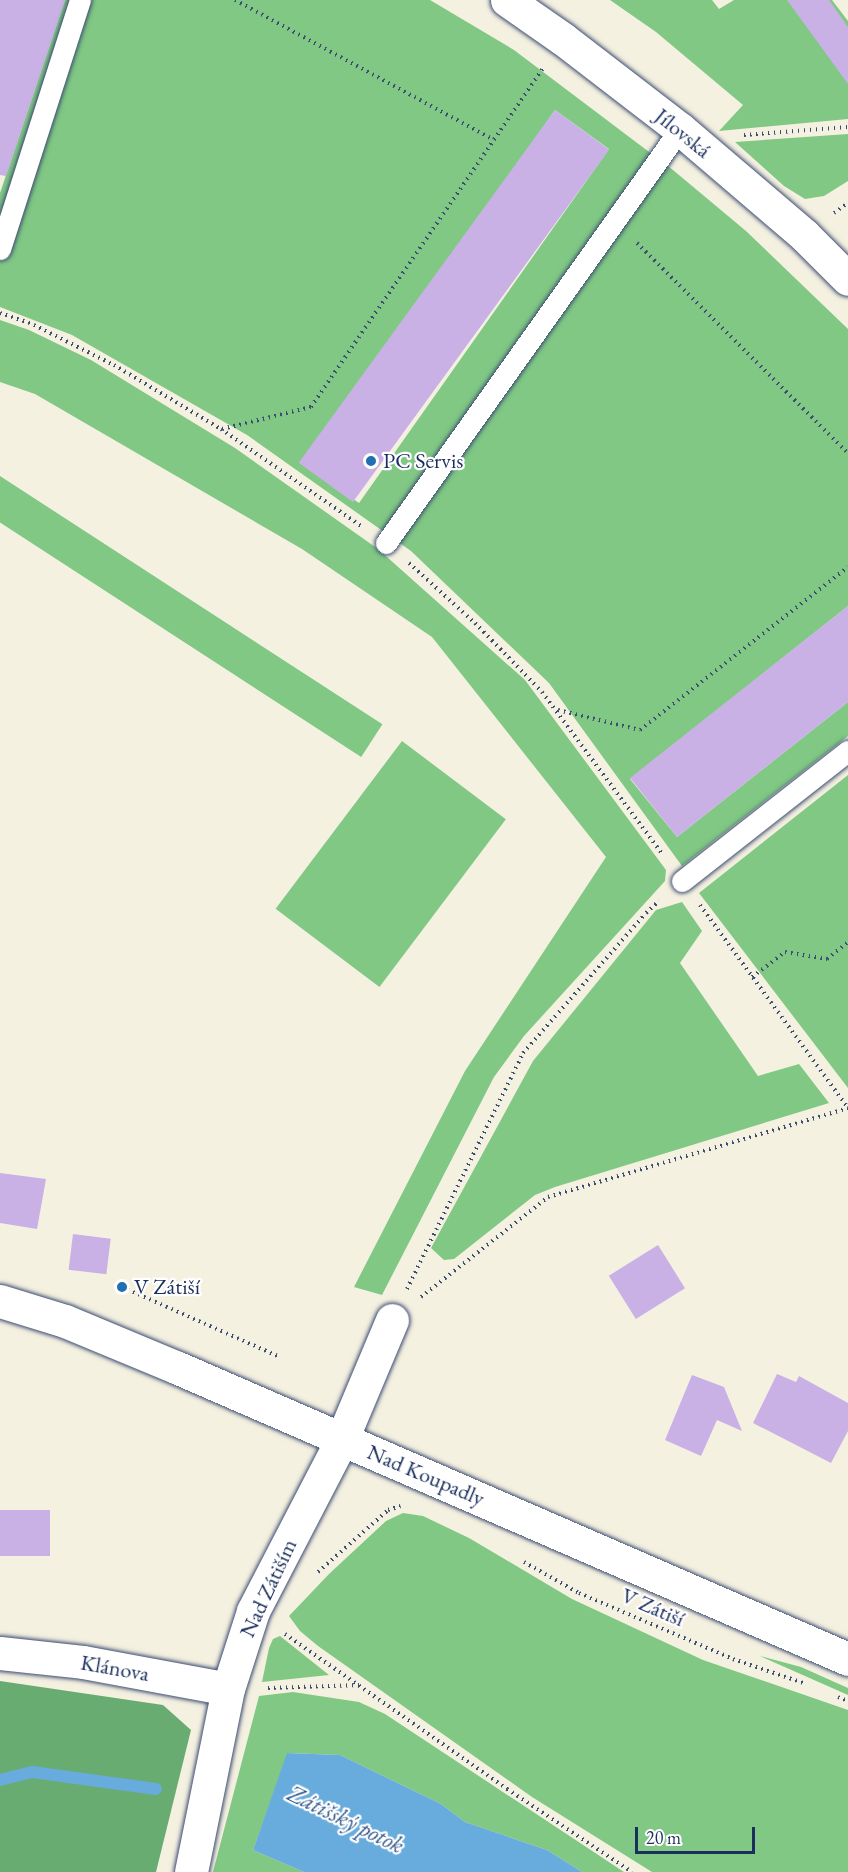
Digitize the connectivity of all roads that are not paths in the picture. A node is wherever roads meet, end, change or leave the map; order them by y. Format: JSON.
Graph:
{"nodes":[{"id":1,"x":80,"y":0,"type":"edge"},
{"id":2,"x":507,"y":0,"type":"edge"},
{"id":3,"x":680,"y":129,"type":"junction"},
{"id":4,"x":0,"y":249,"type":"edge"},
{"id":5,"x":848,"y":279,"type":"edge"},
{"id":6,"x":386,"y":543,"type":"road end"},
{"id":7,"x":848,"y":751,"type":"edge"},
{"id":8,"x":682,"y":881,"type":"road end"},
{"id":9,"x":0,"y":1301,"type":"edge"},
{"id":10,"x":392,"y":1320,"type":"road end"},
{"id":11,"x":342,"y":1439,"type":"junction"},
{"id":12,"x":0,"y":1653,"type":"edge"},
{"id":13,"x":848,"y":1659,"type":"edge"},
{"id":14,"x":228,"y":1689,"type":"junction"},
{"id":15,"x":191,"y":1872,"type":"edge"}],
"edges":[{"from":1,"to":4,"type":"lane"},
{"from":2,"to":3,"type":"street","name":"Jílovská"},
{"from":3,"to":5,"type":"street","name":"Jílovská"},
{"from":3,"to":6,"type":"lane"},
{"from":7,"to":8,"type":"lane"},
{"from":9,"to":11,"type":"street","name":"Nad Koupadly"},
{"from":10,"to":11,"type":"street","name":"Nad Zátiším"},
{"from":11,"to":13,"type":"street","name":"Nad Koupadly"},
{"from":11,"to":14,"type":"street","name":"Nad Zátiším"},
{"from":12,"to":14,"type":"street","name":"Klánova"},
{"from":14,"to":15,"type":"street","name":"Nad Zátiším"}]}
